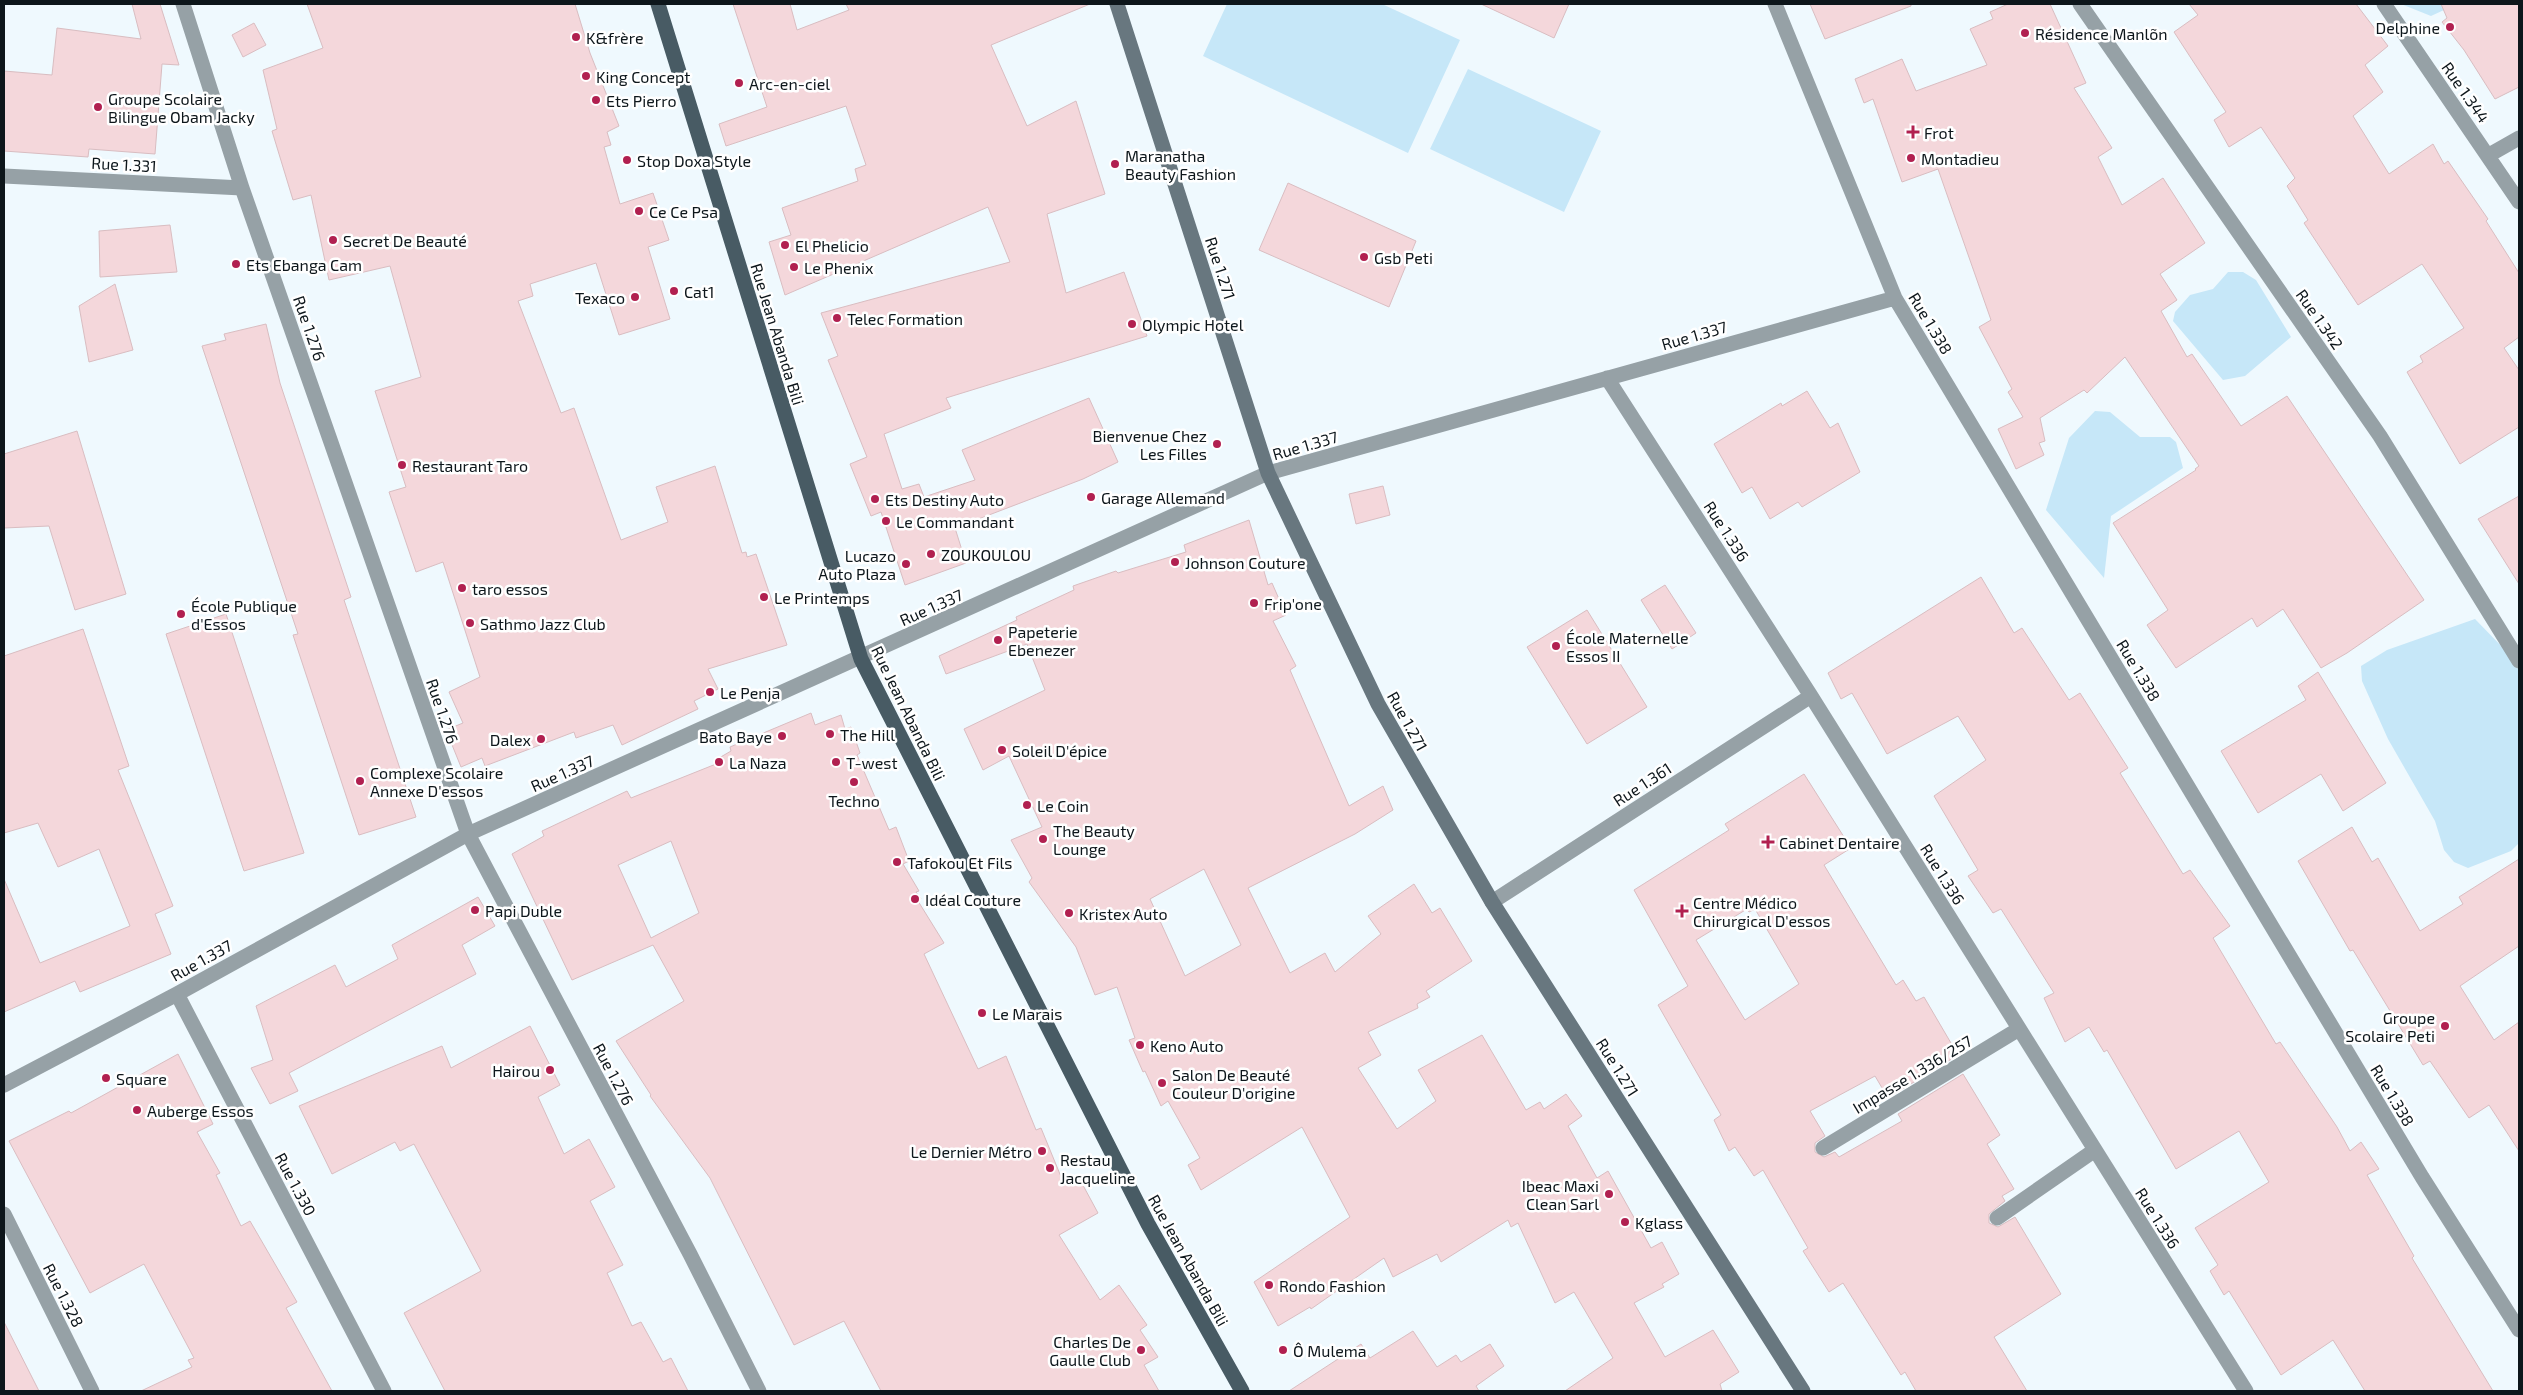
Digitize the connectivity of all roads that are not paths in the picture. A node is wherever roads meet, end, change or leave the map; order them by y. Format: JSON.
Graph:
{"nodes":[{"id":1,"x":183,"y":4,"type":"edge"},
{"id":2,"x":658,"y":4,"type":"edge"},
{"id":3,"x":1117,"y":4,"type":"edge"},
{"id":4,"x":1776,"y":4,"type":"edge"},
{"id":5,"x":2080,"y":4,"type":"edge"},
{"id":6,"x":2384,"y":4,"type":"edge"},
{"id":7,"x":2519,"y":138,"type":"edge"},
{"id":8,"x":2489,"y":155,"type":"junction"},
{"id":9,"x":4,"y":176,"type":"edge"},
{"id":10,"x":242,"y":188,"type":"junction"},
{"id":11,"x":2519,"y":202,"type":"edge"},
{"id":12,"x":1895,"y":298,"type":"junction"},
{"id":13,"x":1607,"y":378,"type":"junction"},
{"id":14,"x":1268,"y":474,"type":"junction"},
{"id":15,"x":861,"y":659,"type":"junction"},
{"id":16,"x":2519,"y":661,"type":"edge"},
{"id":17,"x":1811,"y":696,"type":"junction"},
{"id":18,"x":468,"y":834,"type":"junction"},
{"id":19,"x":1492,"y":902,"type":"junction"},
{"id":20,"x":177,"y":994,"type":"junction"},
{"id":21,"x":2019,"y":1029,"type":"junction"},
{"id":22,"x":4,"y":1085,"type":"edge"},
{"id":23,"x":1823,"y":1148,"type":"dead end"},
{"id":24,"x":2095,"y":1150,"type":"junction"},
{"id":25,"x":4,"y":1214,"type":"edge"},
{"id":26,"x":1997,"y":1218,"type":"dead end"},
{"id":27,"x":2519,"y":1330,"type":"edge"},
{"id":28,"x":92,"y":1391,"type":"edge"},
{"id":29,"x":384,"y":1391,"type":"edge"},
{"id":30,"x":759,"y":1391,"type":"edge"},
{"id":31,"x":1242,"y":1391,"type":"edge"},
{"id":32,"x":1803,"y":1391,"type":"edge"},
{"id":33,"x":2246,"y":1391,"type":"edge"}],
"edges":[{"from":1,"to":10,"type":"street","name":"Rue 1.276"},
{"from":2,"to":15,"type":"main road","name":"Rue Jean Abanda Bili"},
{"from":3,"to":14,"type":"street","name":"Rue 1.271"},
{"from":4,"to":12,"type":"street","name":"Rue 1.338"},
{"from":5,"to":16,"type":"street","name":"Rue 1.342"},
{"from":6,"to":8,"type":"street","name":"Rue 1.344"},
{"from":7,"to":8,"type":"street"},
{"from":8,"to":11,"type":"street","name":"Rue 1.344"},
{"from":9,"to":10,"type":"street","name":"Rue 1.331"},
{"from":10,"to":18,"type":"street","name":"Rue 1.276"},
{"from":12,"to":13,"type":"street","name":"Rue 1.337"},
{"from":12,"to":27,"type":"street","name":"Rue 1.338"},
{"from":13,"to":14,"type":"street","name":"Rue 1.337"},
{"from":13,"to":17,"type":"street","name":"Rue 1.336"},
{"from":14,"to":15,"type":"street","name":"Rue 1.337"},
{"from":14,"to":19,"type":"street","name":"Rue 1.271"},
{"from":15,"to":18,"type":"street","name":"Rue 1.337"},
{"from":15,"to":31,"type":"main road","name":"Rue Jean Abanda Bili"},
{"from":17,"to":19,"type":"street","name":"Rue 1.361"},
{"from":17,"to":21,"type":"street","name":"Rue 1.336"},
{"from":18,"to":20,"type":"street","name":"Rue 1.337"},
{"from":18,"to":30,"type":"street","name":"Rue 1.276"},
{"from":19,"to":32,"type":"street","name":"Rue 1.271"},
{"from":20,"to":22,"type":"street","name":"Rue 1.337"},
{"from":20,"to":29,"type":"street","name":"Rue 1.330"},
{"from":21,"to":23,"type":"street","name":"Impasse 1.336/257"},
{"from":21,"to":24,"type":"street","name":"Rue 1.336"},
{"from":24,"to":26,"type":"street"},
{"from":24,"to":33,"type":"street","name":"Rue 1.336"},
{"from":25,"to":28,"type":"street","name":"Rue 1.328"}]}
